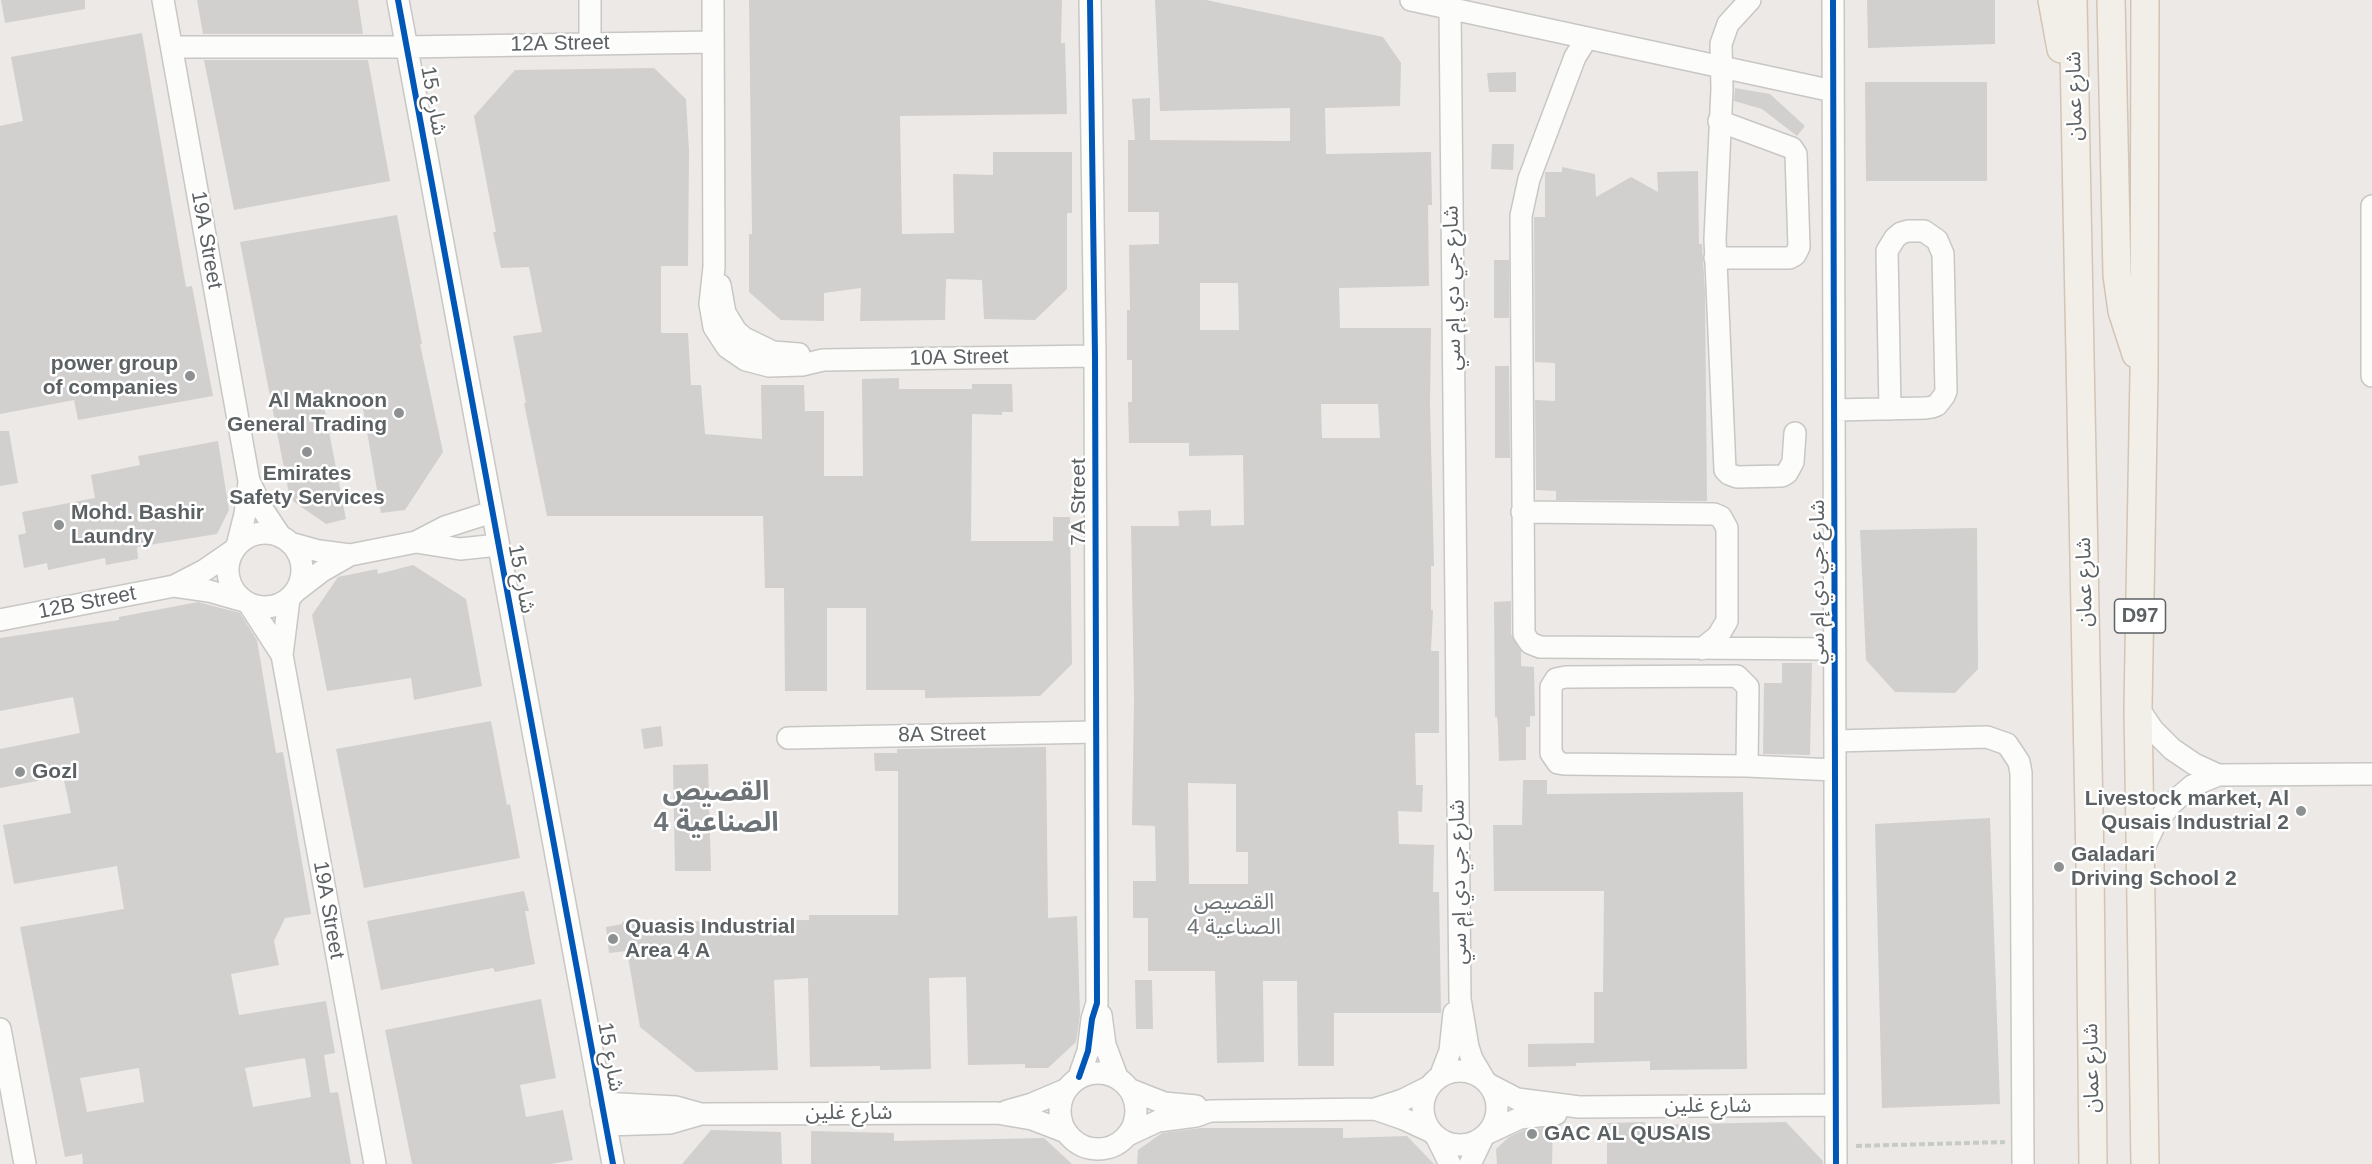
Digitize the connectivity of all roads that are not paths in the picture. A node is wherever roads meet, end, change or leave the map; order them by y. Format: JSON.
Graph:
{"nodes":[{"id":1,"x":163,"y":0,"type":"edge"},
{"id":2,"x":398,"y":0,"type":"edge"},
{"id":3,"x":590,"y":0,"type":"edge"},
{"id":4,"x":713,"y":0,"type":"edge"},
{"id":5,"x":1090,"y":0,"type":"edge"},
{"id":6,"x":1411,"y":0,"type":"edge"},
{"id":7,"x":1750,"y":0,"type":"edge"},
{"id":8,"x":1833,"y":0,"type":"edge"},
{"id":9,"x":2052,"y":0,"type":"edge"},
{"id":10,"x":2073,"y":0,"type":"edge"},
{"id":11,"x":2111,"y":0,"type":"edge"},
{"id":12,"x":2145,"y":0,"type":"edge"},
{"id":13,"x":2158,"y":0,"type":"edge"},
{"id":14,"x":1450,"y":8,"type":"junction"},
{"id":15,"x":1587,"y":38,"type":"junction"},
{"id":16,"x":713,"y":42,"type":"junction"},
{"id":17,"x":590,"y":44,"type":"junction"},
{"id":18,"x":172,"y":47,"type":"junction"},
{"id":19,"x":406,"y":47,"type":"junction"},
{"id":20,"x":1721,"y":67,"type":"junction"},
{"id":21,"x":2146,"y":68,"type":"junction"},
{"id":22,"x":2075,"y":88,"type":"junction"},
{"id":23,"x":1833,"y":91,"type":"junction"},
{"id":24,"x":1719,"y":121,"type":"junction"},
{"id":25,"x":2372,"y":206,"type":"edge"},
{"id":26,"x":1716,"y":258,"type":"junction"},
{"id":27,"x":1095,"y":356,"type":"junction"},
{"id":28,"x":2144,"y":375,"type":"junction"},
{"id":29,"x":2372,"y":376,"type":"edge"},
{"id":30,"x":1890,"y":409,"type":"junction"},
{"id":31,"x":1834,"y":410,"type":"junction"},
{"id":32,"x":1795,"y":433,"type":"dead end"},
{"id":33,"x":249,"y":481,"type":"junction"},
{"id":34,"x":492,"y":512,"type":"junction"},
{"id":35,"x":1522,"y":512,"type":"junction"},
{"id":36,"x":285,"y":540,"type":"junction"},
{"id":37,"x":416,"y":542,"type":"junction"},
{"id":38,"x":498,"y":545,"type":"junction"},
{"id":39,"x":236,"y":548,"type":"junction"},
{"id":40,"x":350,"y":555,"type":"junction"},
{"id":41,"x":174,"y":586,"type":"junction"},
{"id":42,"x":292,"y":595,"type":"junction"},
{"id":43,"x":247,"y":602,"type":"junction"},
{"id":44,"x":0,"y":620,"type":"edge"},
{"id":45,"x":1702,"y":649,"type":"junction"},
{"id":46,"x":1835,"y":649,"type":"junction"},
{"id":47,"x":282,"y":655,"type":"junction"},
{"id":48,"x":2138,"y":708,"type":"junction"},
{"id":49,"x":1096,"y":732,"type":"junction"},
{"id":50,"x":788,"y":738,"type":"dead end"},
{"id":51,"x":1835,"y":741,"type":"junction"},
{"id":52,"x":1747,"y":766,"type":"junction"},
{"id":53,"x":1835,"y":770,"type":"junction"},
{"id":54,"x":2372,"y":774,"type":"edge"},
{"id":55,"x":2218,"y":775,"type":"junction"},
{"id":56,"x":2142,"y":852,"type":"junction"},
{"id":57,"x":1460,"y":999,"type":"junction"},
{"id":58,"x":1097,"y":1004,"type":"junction"},
{"id":59,"x":0,"y":1029,"type":"edge"},
{"id":60,"x":1435,"y":1082,"type":"junction"},
{"id":61,"x":1486,"y":1082,"type":"junction"},
{"id":62,"x":1072,"y":1084,"type":"junction"},
{"id":63,"x":1124,"y":1084,"type":"junction"},
{"id":64,"x":602,"y":1103,"type":"junction"},
{"id":65,"x":1836,"y":1105,"type":"junction"},
{"id":66,"x":1580,"y":1107,"type":"junction"},
{"id":67,"x":1375,"y":1109,"type":"junction"},
{"id":68,"x":1210,"y":1110,"type":"junction"},
{"id":69,"x":997,"y":1113,"type":"junction"},
{"id":70,"x":701,"y":1114,"type":"junction"},
{"id":71,"x":606,"y":1125,"type":"junction"},
{"id":72,"x":1434,"y":1134,"type":"junction"},
{"id":73,"x":1485,"y":1135,"type":"junction"},
{"id":74,"x":1070,"y":1137,"type":"junction"},
{"id":75,"x":1118,"y":1148,"type":"edge"},
{"id":76,"x":1836,"y":1156,"type":"edge"},
{"id":77,"x":25,"y":1164,"type":"edge"},
{"id":78,"x":375,"y":1164,"type":"edge"},
{"id":79,"x":613,"y":1164,"type":"edge"},
{"id":80,"x":1087,"y":1164,"type":"edge"},
{"id":81,"x":1450,"y":1164,"type":"edge"},
{"id":82,"x":1470,"y":1164,"type":"edge"},
{"id":83,"x":2023,"y":1164,"type":"edge"},
{"id":84,"x":2093,"y":1164,"type":"edge"},
{"id":85,"x":2145,"y":1164,"type":"edge"}],
"edges":[{"from":1,"to":18,"type":"street","name":"19A Street"},
{"from":2,"to":19,"type":"street","name":"شارع 15"},
{"from":3,"to":17,"type":"street"},
{"from":4,"to":16,"type":"street","name":"10A Street"},
{"from":5,"to":27,"type":"street","name":"7A Street"},
{"from":6,"to":14,"type":"street"},
{"from":7,"to":20,"type":"street"},
{"from":8,"to":23,"type":"street","name":"شارع جي دي إم سي"},
{"from":9,"to":22,"type":"main road"},
{"from":10,"to":22,"type":"main road","name":"شارع عمان","number":"D97"},
{"from":11,"to":28,"type":"main road"},
{"from":12,"to":21,"type":"main road","number":"D97"},
{"from":13,"to":21,"type":"main road"},
{"from":14,"to":15,"type":"street"},
{"from":14,"to":57,"type":"street","name":"شارع جي دي إم سي"},
{"from":15,"to":20,"type":"street"},
{"from":15,"to":35,"type":"street"},
{"from":16,"to":17,"type":"street","name":"12A Street"},
{"from":16,"to":27,"type":"street","name":"10A Street"},
{"from":17,"to":19,"type":"street","name":"12A Street"},
{"from":18,"to":19,"type":"street","name":"12A Street"},
{"from":18,"to":33,"type":"street","name":"19A Street"},
{"from":19,"to":34,"type":"street","name":"شارع 15"},
{"from":20,"to":23,"type":"street"},
{"from":20,"to":24,"type":"street"},
{"from":21,"to":28,"type":"main road","number":"D97"},
{"from":22,"to":84,"type":"main road","name":"شارع عمان","number":"D97"},
{"from":23,"to":31,"type":"street","name":"شارع جي دي إم سي"},
{"from":24,"to":26,"type":"street"},
{"from":24,"to":26,"type":"street"},
{"from":25,"to":29,"type":"street"},
{"from":26,"to":32,"type":"street"},
{"from":27,"to":49,"type":"street","name":"7A Street"},
{"from":28,"to":48,"type":"main road","number":"D97"},
{"from":30,"to":30,"type":"street"},
{"from":30,"to":31,"type":"street"},
{"from":31,"to":46,"type":"street","name":"شارع جي دي إم سي"},
{"from":33,"to":36,"type":"street"},
{"from":33,"to":39,"type":"street"},
{"from":34,"to":37,"type":"street"},
{"from":34,"to":38,"type":"street","name":"شارع 15"},
{"from":35,"to":45,"type":"street"},
{"from":35,"to":45,"type":"street"},
{"from":36,"to":39,"type":"street"},
{"from":36,"to":40,"type":"street"},
{"from":36,"to":42,"type":"street"},
{"from":37,"to":38,"type":"street"},
{"from":37,"to":40,"type":"street"},
{"from":38,"to":64,"type":"street","name":"شارع 15"},
{"from":39,"to":41,"type":"street"},
{"from":39,"to":43,"type":"street"},
{"from":40,"to":42,"type":"street"},
{"from":41,"to":43,"type":"street"},
{"from":41,"to":44,"type":"street","name":"12B Street"},
{"from":42,"to":43,"type":"street"},
{"from":42,"to":47,"type":"street"},
{"from":43,"to":47,"type":"street"},
{"from":45,"to":46,"type":"street"},
{"from":46,"to":51,"type":"street","name":"شارع جي دي إم سي"},
{"from":47,"to":78,"type":"street","name":"19A Street"},
{"from":48,"to":55,"type":"street"},
{"from":48,"to":56,"type":"main road","number":"D97"},
{"from":49,"to":50,"type":"street","name":"8A Street"},
{"from":49,"to":58,"type":"street","name":"7A Street"},
{"from":51,"to":53,"type":"street","name":"شارع جي دي إم سي"},
{"from":51,"to":83,"type":"street"},
{"from":52,"to":52,"type":"street"},
{"from":52,"to":53,"type":"street"},
{"from":53,"to":65,"type":"street","name":"شارع جي دي إم سي"},
{"from":54,"to":55,"type":"street"},
{"from":55,"to":56,"type":"street"},
{"from":56,"to":85,"type":"main road","number":"D97"},
{"from":57,"to":60,"type":"street","name":"شارع جي دي إم سي"},
{"from":57,"to":61,"type":"street","name":"شارع جي دي إم سي"},
{"from":58,"to":62,"type":"street"},
{"from":58,"to":63,"type":"street"},
{"from":59,"to":77,"type":"street"},
{"from":60,"to":61,"type":"street","name":"شارع غلين"},
{"from":60,"to":67,"type":"street","name":"شارع غلين"},
{"from":60,"to":72,"type":"street"},
{"from":61,"to":66,"type":"street","name":"شارع غلين"},
{"from":61,"to":73,"type":"street"},
{"from":62,"to":63,"type":"street","name":"شارع غلين"},
{"from":62,"to":69,"type":"street","name":"شارع غلين"},
{"from":62,"to":74,"type":"street"},
{"from":63,"to":68,"type":"street","name":"شارع غلين"},
{"from":63,"to":75,"type":"street"},
{"from":64,"to":70,"type":"street","name":"شارع غلين"},
{"from":64,"to":71,"type":"street","name":"شارع 15"},
{"from":65,"to":66,"type":"street","name":"شارع غلين"},
{"from":65,"to":76,"type":"street","name":"شارع جي دي إم سي"},
{"from":66,"to":73,"type":"street","name":"شارع غلين"},
{"from":67,"to":68,"type":"street","name":"شارع غلين"},
{"from":67,"to":72,"type":"street","name":"شارع غلين"},
{"from":68,"to":75,"type":"street","name":"شارع غلين"},
{"from":69,"to":70,"type":"street","name":"شارع غلين"},
{"from":69,"to":74,"type":"street","name":"شارع غلين"},
{"from":70,"to":71,"type":"street","name":"شارع غلين"},
{"from":71,"to":79,"type":"street","name":"شارع 15"},
{"from":72,"to":73,"type":"street","name":"شارع غلين"},
{"from":72,"to":81,"type":"street"},
{"from":73,"to":82,"type":"street"},
{"from":74,"to":75,"type":"street","name":"شارع غلين"},
{"from":74,"to":80,"type":"street"}]}
